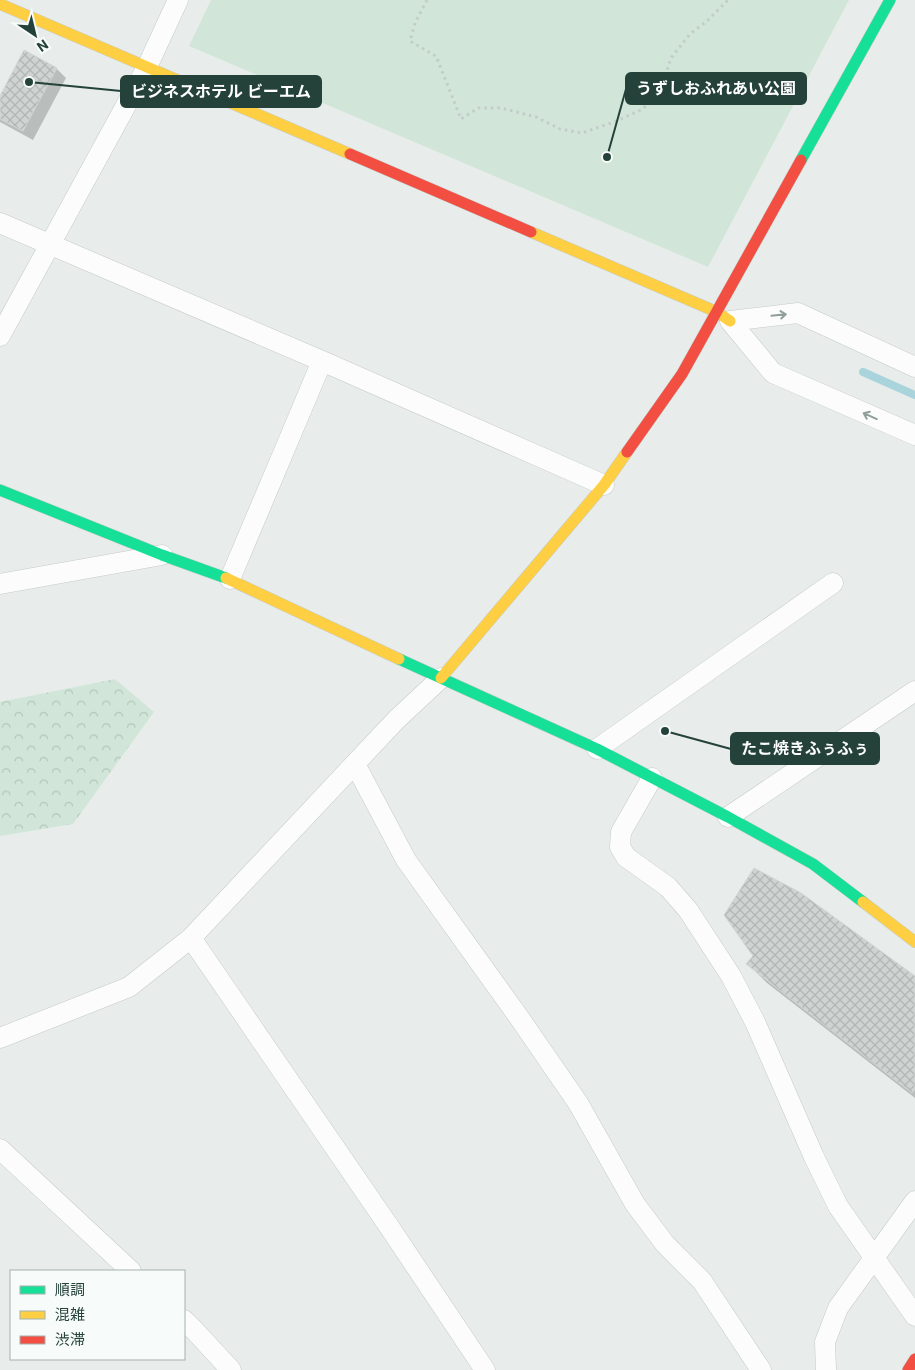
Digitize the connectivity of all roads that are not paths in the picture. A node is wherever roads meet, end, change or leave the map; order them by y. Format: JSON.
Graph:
{"nodes":[{"id":1,"x":178,"y":0,"type":"edge"},
{"id":2,"x":890,"y":0,"type":"edge"},
{"id":3,"x":0,"y":4,"type":"edge"},
{"id":4,"x":147,"y":67,"type":"junction"},
{"id":5,"x":0,"y":223,"type":"edge"},
{"id":6,"x":50,"y":244,"type":"junction"},
{"id":7,"x":724,"y":316,"type":"junction"},
{"id":8,"x":0,"y":336,"type":"edge"},
{"id":9,"x":322,"y":361,"type":"junction"},
{"id":10,"x":915,"y":367,"type":"edge"},
{"id":11,"x":915,"y":435,"type":"edge"},
{"id":12,"x":604,"y":485,"type":"junction"},
{"id":13,"x":0,"y":490,"type":"edge"},
{"id":14,"x":162,"y":556,"type":"junction"},
{"id":15,"x":230,"y":579,"type":"junction"},
{"id":16,"x":833,"y":583,"type":"dead end"},
{"id":17,"x":0,"y":584,"type":"edge"},
{"id":18,"x":440,"y":678,"type":"junction"},
{"id":19,"x":915,"y":691,"type":"edge"},
{"id":20,"x":597,"y":750,"type":"junction"},
{"id":21,"x":355,"y":764,"type":"junction"},
{"id":22,"x":652,"y":778,"type":"junction"},
{"id":23,"x":728,"y":817,"type":"junction"},
{"id":24,"x":191,"y":938,"type":"junction"},
{"id":25,"x":915,"y":942,"type":"edge"},
{"id":26,"x":0,"y":1038,"type":"edge"},
{"id":27,"x":0,"y":1150,"type":"edge"},
{"id":28,"x":915,"y":1201,"type":"edge"},
{"id":29,"x":875,"y":1258,"type":"junction"},
{"id":30,"x":130,"y":1270,"type":"edge"},
{"id":31,"x":915,"y":1316,"type":"edge"},
{"id":32,"x":185,"y":1321,"type":"edge"},
{"id":33,"x":915,"y":1359,"type":"edge"},
{"id":34,"x":231,"y":1370,"type":"edge"},
{"id":35,"x":485,"y":1370,"type":"edge"},
{"id":36,"x":761,"y":1370,"type":"edge"},
{"id":37,"x":826,"y":1370,"type":"edge"},
{"id":38,"x":908,"y":1370,"type":"edge"}],
"edges":[{"from":1,"to":4,"type":"street"},
{"from":2,"to":7,"type":"main road"},
{"from":3,"to":4,"type":"main road"},
{"from":4,"to":6,"type":"street"},
{"from":4,"to":7,"type":"main road"},
{"from":5,"to":6,"type":"street"},
{"from":6,"to":8,"type":"street"},
{"from":6,"to":9,"type":"street"},
{"from":7,"to":10,"type":"street","one_way":true},
{"from":11,"to":7,"type":"street","one_way":true},
{"from":7,"to":12,"type":"main road"},
{"from":9,"to":12,"type":"street"},
{"from":9,"to":15,"type":"street"},
{"from":12,"to":18,"type":"main road"},
{"from":13,"to":14,"type":"main road"},
{"from":14,"to":15,"type":"main road"},
{"from":14,"to":17,"type":"street"},
{"from":15,"to":18,"type":"main road"},
{"from":16,"to":20,"type":"street"},
{"from":18,"to":20,"type":"main road"},
{"from":18,"to":21,"type":"street"},
{"from":19,"to":23,"type":"street"},
{"from":20,"to":22,"type":"main road"},
{"from":21,"to":24,"type":"street"},
{"from":21,"to":36,"type":"street"},
{"from":22,"to":23,"type":"main road"},
{"from":22,"to":29,"type":"street"},
{"from":23,"to":25,"type":"main road"},
{"from":24,"to":26,"type":"street"},
{"from":24,"to":35,"type":"street"},
{"from":27,"to":30,"type":"street"},
{"from":28,"to":29,"type":"street"},
{"from":29,"to":31,"type":"street"},
{"from":29,"to":37,"type":"street"},
{"from":32,"to":34,"type":"street"},
{"from":33,"to":38,"type":"main road"}]}
